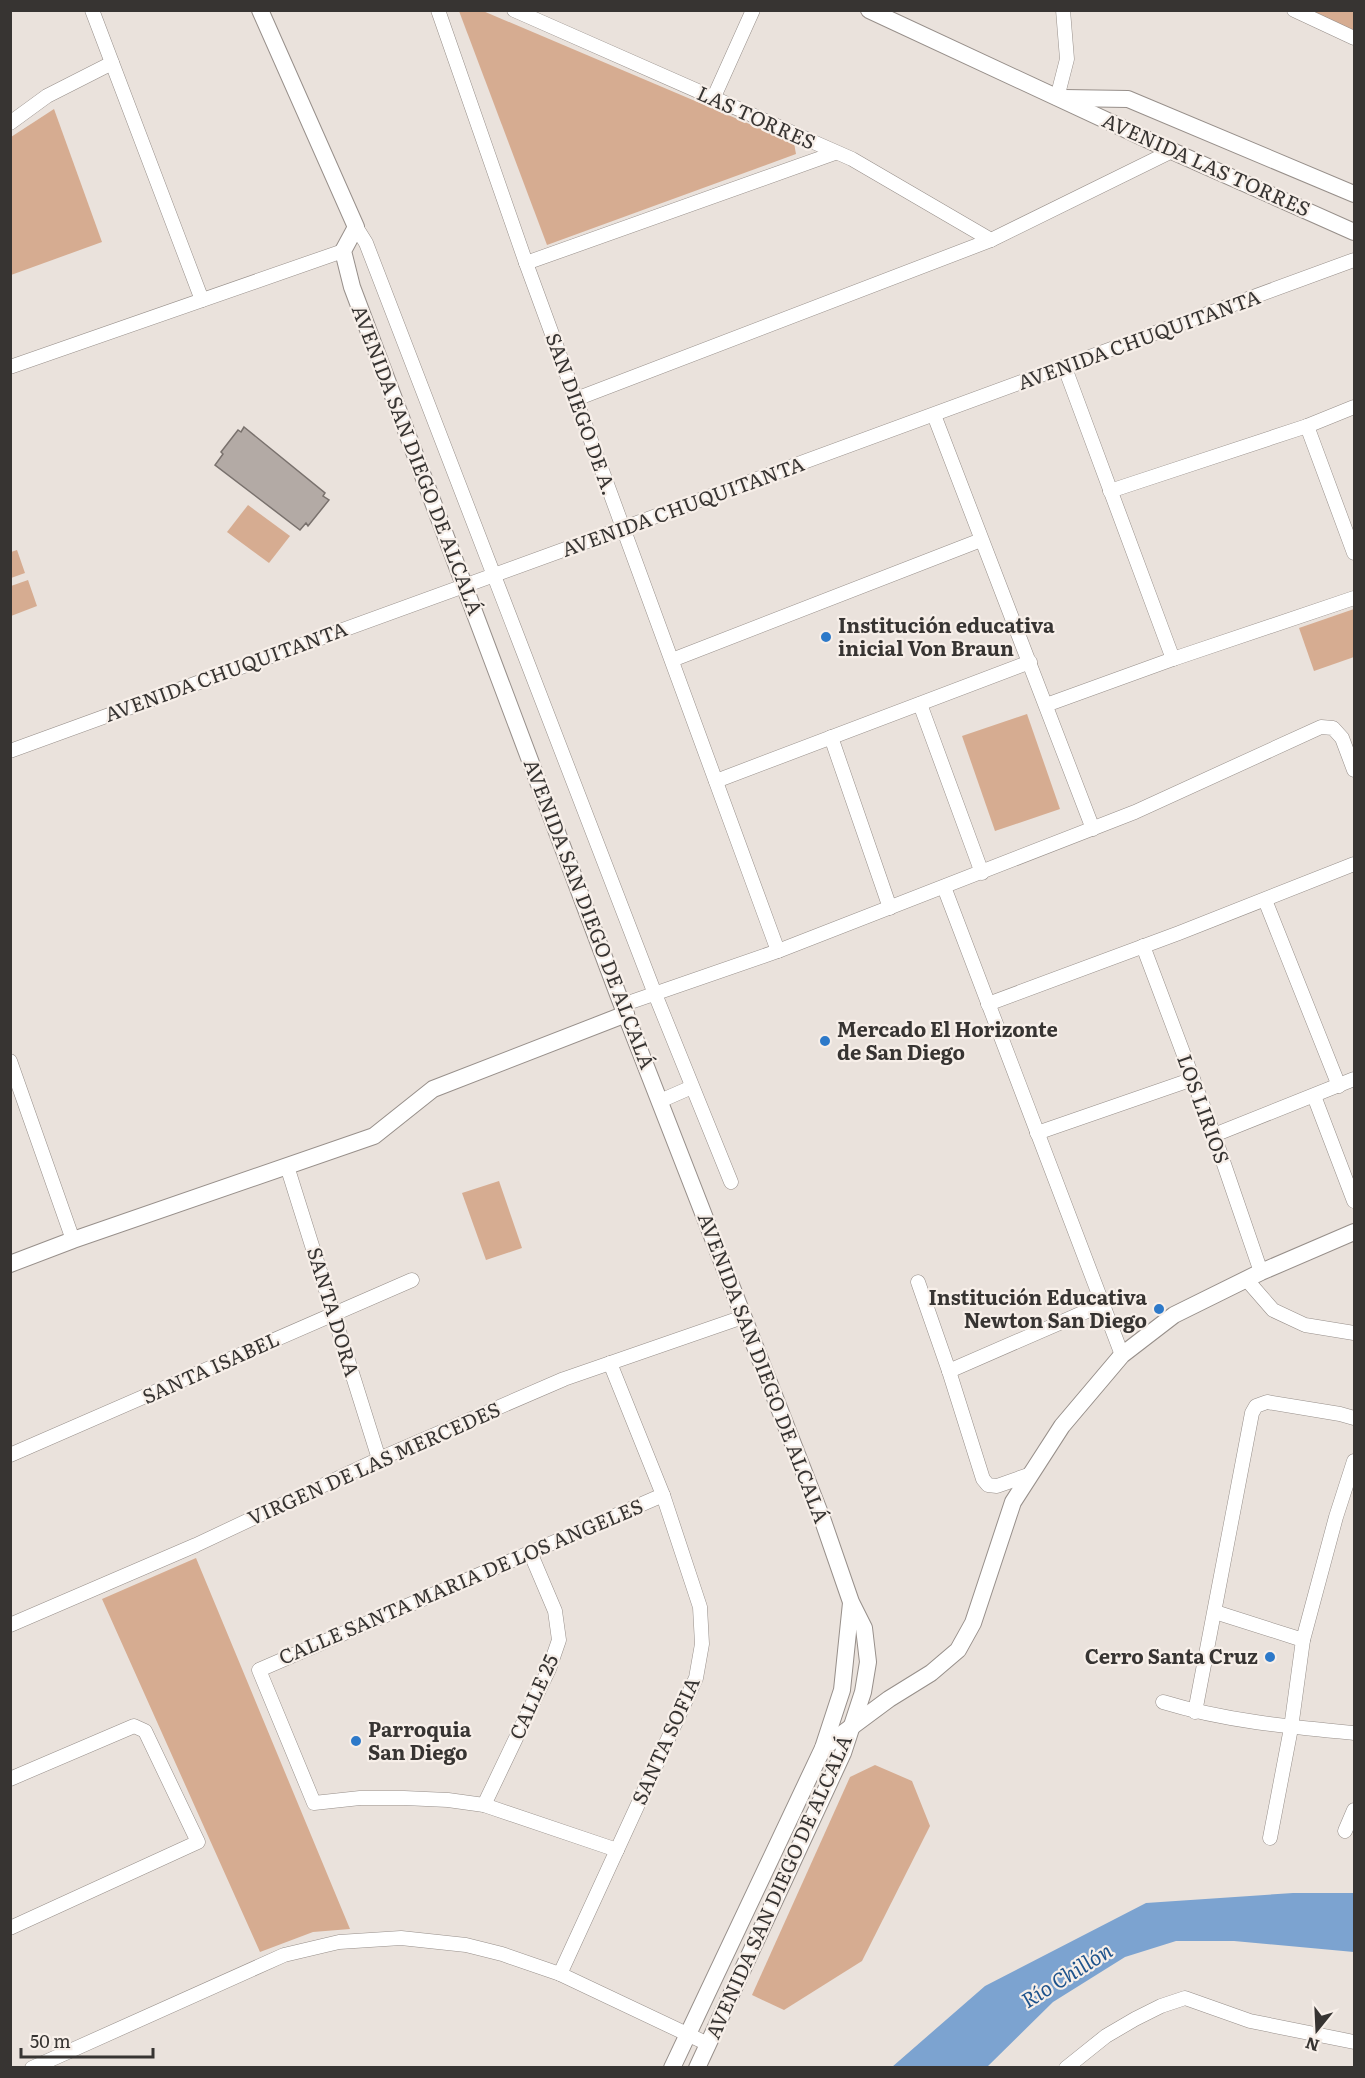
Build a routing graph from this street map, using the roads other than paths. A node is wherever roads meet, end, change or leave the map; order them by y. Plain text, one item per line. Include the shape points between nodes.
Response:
1 (92, 10) edge
2 (260, 10) edge
3 (438, 10) edge
4 (514, 10) edge
5 (753, 10) edge
6 (869, 10) edge
7 (1063, 10) edge
8 (1294, 10) edge
9 (1354, 38) edge
10 (112, 63) junction
11 (1057, 98) junction
12 (713, 99) junction
13 (10, 123) edge
14 (1172, 151) junction
15 (835, 153) junction
16 (1354, 194) edge
17 (356, 226) junction
18 (1354, 232) edge
19 (991, 240) junction
20 (343, 251) junction
21 (1354, 260) edge
22 (526, 263) junction
23 (202, 300) junction
24 (10, 366) edge
25 (1065, 368) junction
26 (576, 399) junction
27 (1354, 407) edge
28 (934, 415) junction
29 (1306, 426) junction
30 (1110, 491) junction
31 (624, 529) junction
32 (981, 540) junction
33 (1354, 553) edge
34 (493, 574) junction
35 (464, 584) junction
36 (1354, 598) edge
37 (1173, 659) junction
38 (672, 660) junction
39 (1030, 662) junction
40 (920, 704) junction
41 (1046, 705) junction
42 (831, 737) junction
43 (10, 751) edge
44 (1354, 770) edge
45 (716, 781) junction
46 (1093, 829) junction
47 (1354, 864) edge
48 (982, 873) junction
49 (944, 887) junction
50 (1265, 900) junction
51 (890, 908) junction
52 (1143, 946) junction
53 (778, 951) junction
54 (655, 994) junction
55 (988, 1004) junction
56 (624, 1010) junction
57 (10, 1061) edge
58 (1193, 1079) junction
59 (1354, 1080) edge
60 (14, 1085) edge
61 (1339, 1086) junction
62 (692, 1087) junction
63 (1314, 1096) junction
64 (660, 1101) junction
65 (1037, 1133) junction
66 (1214, 1135) junction
67 (287, 1166) junction
68 (730, 1182) dead end
69 (1354, 1201) edge
70 (1354, 1232) edge
71 (73, 1240) junction
72 (10, 1264) edge
73 (1254, 1275) junction
74 (412, 1280) dead end
75 (918, 1282) dead end
76 (1103, 1304) junction
77 (334, 1314) junction
78 (743, 1317) junction
79 (1354, 1334) edge
80 (1122, 1355) junction
81 (610, 1363) junction
82 (949, 1371) junction
83 (1354, 1418) edge
84 (10, 1455) edge
85 (379, 1459) junction
86 (1354, 1461) edge
87 (1031, 1474) junction
88 (663, 1494) junction
89 (530, 1552) junction
90 (851, 1602) junction
91 (1215, 1612) junction
92 (10, 1625) edge
93 (1303, 1640) junction
94 (1164, 1702) dead end
95 (1195, 1712) junction
96 (852, 1728) junction
97 (1291, 1728) junction
98 (1354, 1733) edge
99 (824, 1748) junction
100 (10, 1779) edge
101 (484, 1806) junction
102 (1354, 1810) edge
103 (1345, 1831) dead end
104 (1270, 1838) dead end
105 (617, 1850) junction
106 (10, 1928) edge
107 (560, 1974) junction
108 (688, 2035) junction
109 (1354, 2042) edge
110 (708, 2044) junction
111 (32, 2067) edge
112 (672, 2067) edge
113 (697, 2067) edge
114 (1066, 2067) edge

1 - 10 street
2 - 17 street, AVENIDA SAN DIEGO DE ALCALÁ
3 - 22 street, SAN DIEGO DE A.
4 - 12 street, LAS TORRES
5 - 12 street
6 - 11 street, AVENIDA LAS TORRES
7 - 11 street via 1067,59
8 - 9 street
10 - 13 street via 47,96
10 - 23 street
11 - 14 street, AVENIDA LAS TORRES
11 - 16 street, AVENIDA LAS TORRES via 1128,99
12 - 15 street, LAS TORRES
14 - 18 street, AVENIDA LAS TORRES
14 - 19 street
15 - 19 street, LAS TORRES via 852,159
15 - 22 street
17 - 20 street
17 - 34 street, AVENIDA SAN DIEGO DE ALCALÁ via 366,243
19 - 26 street
20 - 23 street
20 - 35 street, AVENIDA SAN DIEGO DE ALCALÁ via 352,287
21 - 25 street, AVENIDA CHUQUITANTA
22 - 26 street, SAN DIEGO DE A.
23 - 24 street
25 - 28 street, AVENIDA CHUQUITANTA
25 - 30 street
26 - 31 street, SAN DIEGO DE A.
27 - 29 street
28 - 31 street, AVENIDA CHUQUITANTA
28 - 32 street
29 - 30 street
29 - 33 street
30 - 37 street
31 - 34 street, AVENIDA CHUQUITANTA
31 - 38 street, SAN DIEGO DE A.
32 - 38 street
32 - 39 street
34 - 35 street, AVENIDA CHUQUITANTA
34 - 54 street, AVENIDA SAN DIEGO DE ALCALÁ
35 - 43 street, AVENIDA CHUQUITANTA
35 - 56 street, AVENIDA SAN DIEGO DE ALCALÁ
36 - 37 street
37 - 41 street
38 - 45 street, SAN DIEGO DE A.
39 - 40 street
39 - 41 street
40 - 42 street
40 - 48 street
41 - 46 street
42 - 45 street
42 - 51 street
44 - 46 street via 1342,738 1333,728 1321,727
45 - 53 street, SAN DIEGO DE A.
46 - 48 street
47 - 50 street
48 - 49 street
49 - 51 street
49 - 55 street
50 - 52 street
50 - 61 street
51 - 53 street
52 - 55 street
52 - 58 street, LOS LIRIOS
53 - 54 street
54 - 56 street
54 - 62 street, AVENIDA SAN DIEGO DE ALCALÁ
55 - 65 street
56 - 64 street, AVENIDA SAN DIEGO DE ALCALÁ
56 - 67 street via 433,1089 374,1136
57 - 60 street
58 - 65 street
58 - 66 street, LOS LIRIOS
59 - 61 street
60 - 71 street
61 - 63 street
62 - 64 street
62 - 68 street, AVENIDA SAN DIEGO DE ALCALÁ
63 - 66 street
63 - 69 street
64 - 78 street, AVENIDA SAN DIEGO DE ALCALÁ
65 - 76 street
66 - 73 street, LOS LIRIOS
67 - 71 street
67 - 77 street, SANTA DORA
70 - 73 street
71 - 72 street
73 - 79 street via 1273,1310 1305,1325
73 - 80 street via 1174,1316
74 - 77 street, SANTA ISABEL
75 - 82 street
76 - 80 street
76 - 82 street
77 - 84 street, SANTA ISABEL
77 - 85 street, SANTA DORA
78 - 81 street, VIRGEN DE LAS MERCEDES
78 - 90 street, AVENIDA SAN DIEGO DE ALCALÁ
80 - 87 street via 1062,1426
81 - 85 street, VIRGEN DE LAS MERCEDES
81 - 88 street, SANTA SOFIA
82 - 87 street via 983,1479 988,1485 997,1486
83 - 91 street via 1267,1402 1257,1406 1249,1423
85 - 92 street, VIRGEN DE LAS MERCEDES via 196,1545
86 - 93 street
87 - 96 street via 1013,1502 973,1623 958,1650
88 - 89 street, CALLE SANTA MARIA DE LOS ANGELES
88 - 105 street, SANTA SOFIA via 700,1607 702,1644 696,1678
89 - 101 street, CALLE 25 via 555,1611 560,1640
89 - 101 street, CALLE SANTA MARIA DE LOS ANGELES via 259,1670 314,1803 404,1798
90 - 96 street, AVENIDA SAN DIEGO DE ALCALÁ via 864,1628 868,1662
90 - 99 street, AVENIDA SAN DIEGO DE ALCALÁ via 842,1690
91 - 93 street
91 - 95 street
93 - 97 street
94 - 95 street
95 - 97 street
96 - 99 street
96 - 110 street, AVENIDA SAN DIEGO DE ALCALÁ
97 - 98 street
97 - 104 street
99 - 108 street, AVENIDA SAN DIEGO DE ALCALÁ
100 - 106 street via 134,1726 145,1731 198,1842
101 - 105 street
102 - 103 street
105 - 107 street, SANTA SOFIA
107 - 108 street
107 - 111 street via 466,1945 401,1938 339,1942 284,1955
108 - 110 street
108 - 112 street, AVENIDA SAN DIEGO DE ALCALÁ
109 - 114 street via 1250,2021 1185,1998 1135,2019
110 - 113 street, AVENIDA SAN DIEGO DE ALCALÁ

